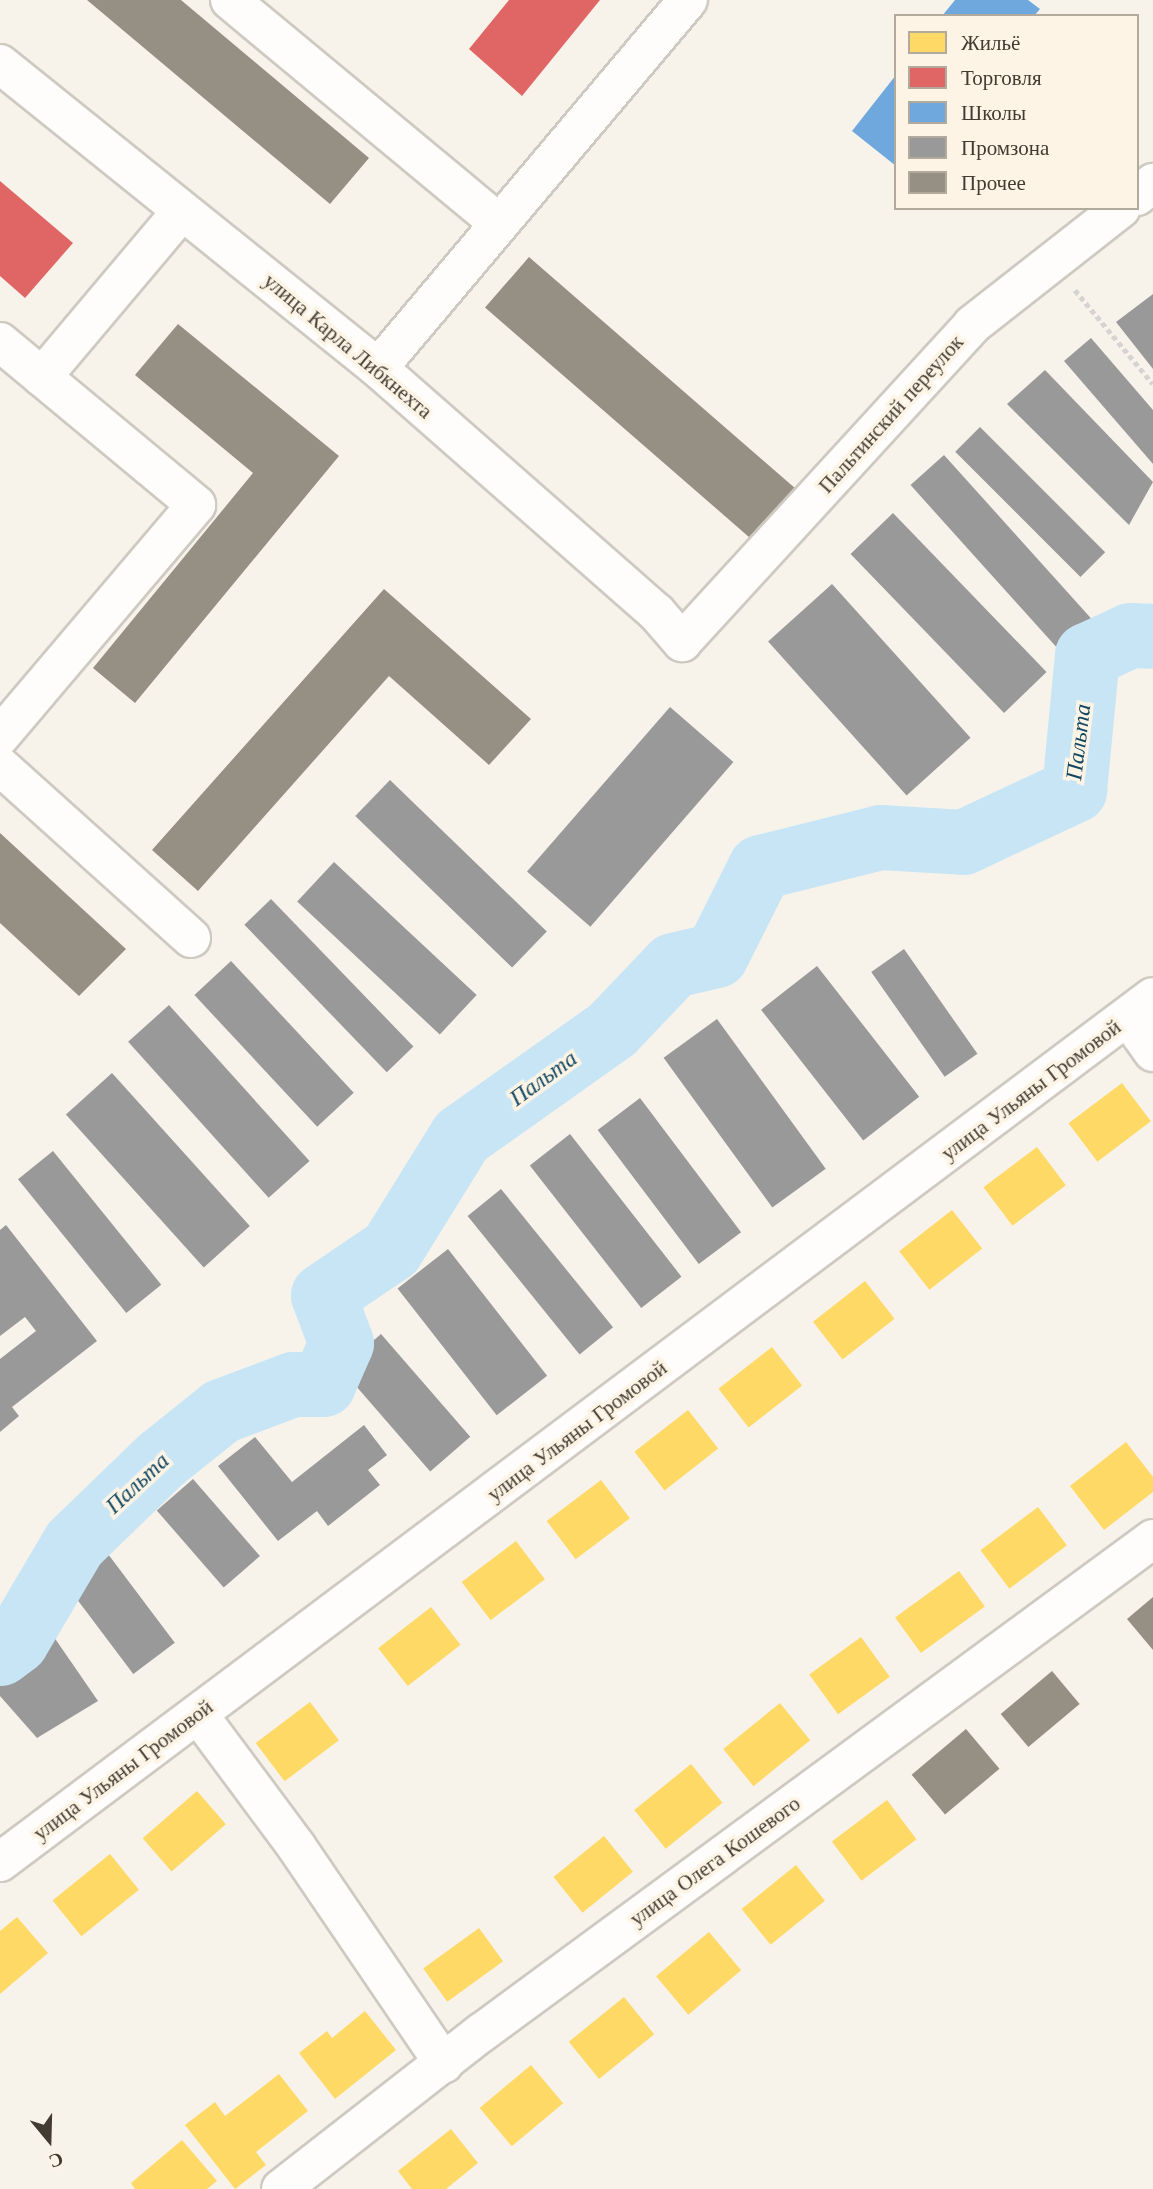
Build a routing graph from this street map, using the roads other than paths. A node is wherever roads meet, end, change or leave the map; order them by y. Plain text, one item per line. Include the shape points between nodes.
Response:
1 (230, 0) edge
2 (688, 0) edge
3 (0, 64) edge
4 (1153, 183) edge
5 (1139, 194) edge
6 (1118, 210) edge
7 (182, 211) junction
8 (499, 223) junction
9 (0, 342) edge
10 (378, 368) junction
11 (42, 377) junction
12 (682, 642) joint
13 (0, 736) edge
14 (0, 766) edge
15 (191, 938) dead end
16 (1141, 1007) edge
17 (1153, 1052) edge
18 (1153, 1539) edge
19 (198, 1714) junction
20 (0, 1862) edge
21 (444, 2064) junction
22 (281, 2189) edge

1 - 8 street
2 - 8 street
3 - 7 street, улица Карла Либкнехта
4 - 5 street
6 - 12 street, Пальтинский переулок via 972,325
7 - 10 street, улица Карла Либкнехта
7 - 11 street
8 - 10 street
9 - 11 street
10 - 12 street, улица Карла Либкнехта via 656,612
11 - 13 street via 196,505
14 - 15 street
16 - 17 street
16 - 19 street, улица Ульяны Громовой
18 - 21 street, улица Олега Кошевого
19 - 20 street, улица Ульяны Громовой
19 - 21 street via 296,1846
21 - 22 street, улица Олега Кошевого

